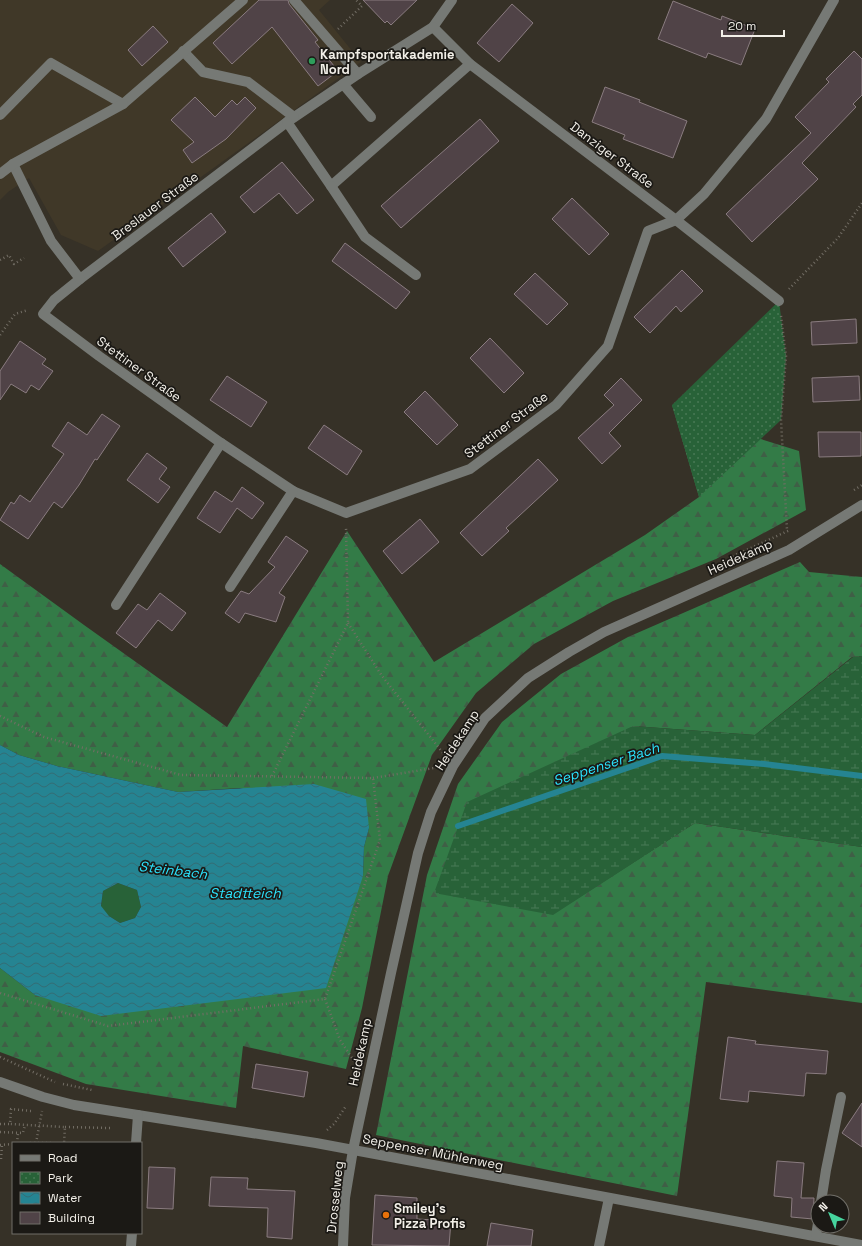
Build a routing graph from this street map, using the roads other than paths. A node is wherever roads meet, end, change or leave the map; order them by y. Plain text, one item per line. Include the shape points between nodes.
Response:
1 (243, 0) edge
2 (294, 0) edge
3 (452, 0) edge
4 (834, 0) edge
5 (433, 27) junction
6 (183, 51) junction
7 (470, 64) junction
8 (358, 74) junction
9 (343, 84) junction
10 (123, 104) junction
11 (0, 115) edge
12 (371, 117) dead end
13 (290, 120) junction
14 (13, 164) junction
15 (0, 174) edge
16 (331, 186) junction
17 (676, 220) junction
18 (416, 276) dead end
19 (80, 279) junction
20 (779, 301) road end
21 (43, 314) joint
22 (222, 443) junction
23 (293, 491) junction
24 (862, 505) edge
25 (230, 587) dead end
26 (116, 604) dead end
27 (0, 1082) edge
28 (841, 1097) dead end
29 (138, 1115) junction
30 (136, 1142) edge
31 (353, 1150) junction
32 (822, 1194) edge
33 (609, 1198) junction
34 (132, 1234) edge
35 (816, 1236) joint
36 (862, 1245) edge
37 (131, 1246) edge
38 (343, 1246) edge
39 (599, 1246) edge

1 - 6 street
2 - 8 street
3 - 5 street, Breslauer Straße
4 - 17 street via 766,119 704,194
5 - 7 street, Danziger Straße
5 - 8 street, Breslauer Straße
6 - 10 street
6 - 13 street via 203,72 248,82
7 - 16 street
7 - 17 street, Danziger Straße
8 - 9 street, Breslauer Straße
9 - 12 street
9 - 13 street, Breslauer Straße
10 - 11 street via 51,63
10 - 14 street
13 - 16 street
13 - 19 street, Breslauer Straße
14 - 15 street
14 - 19 street via 51,241
16 - 18 street via 365,237
17 - 20 street, Danziger Straße
17 - 23 street, Stettiner Straße via 648,231 608,346 556,405 470,469 346,513
19 - 21 street, Breslauer Straße via 54,300
21 - 22 street, Stettiner Straße
22 - 23 street, Stettiner Straße
22 - 26 street
23 - 25 street
24 - 31 street, Heidekamp via 789,550 604,632 568,652 528,678 485,718 454,766 431,812 416,861
27 - 29 street, Seppenser Mühlenweg via 74,1105
28 - 32 street
29 - 30 street
29 - 31 street, Seppenser Mühlenweg
31 - 33 street, Seppenser Mühlenweg
31 - 38 street, Drosselweg via 345,1198
33 - 35 street, Seppenser Mühlenweg
33 - 39 street
34 - 37 street
35 - 36 street, Seppenser Mühlenweg

